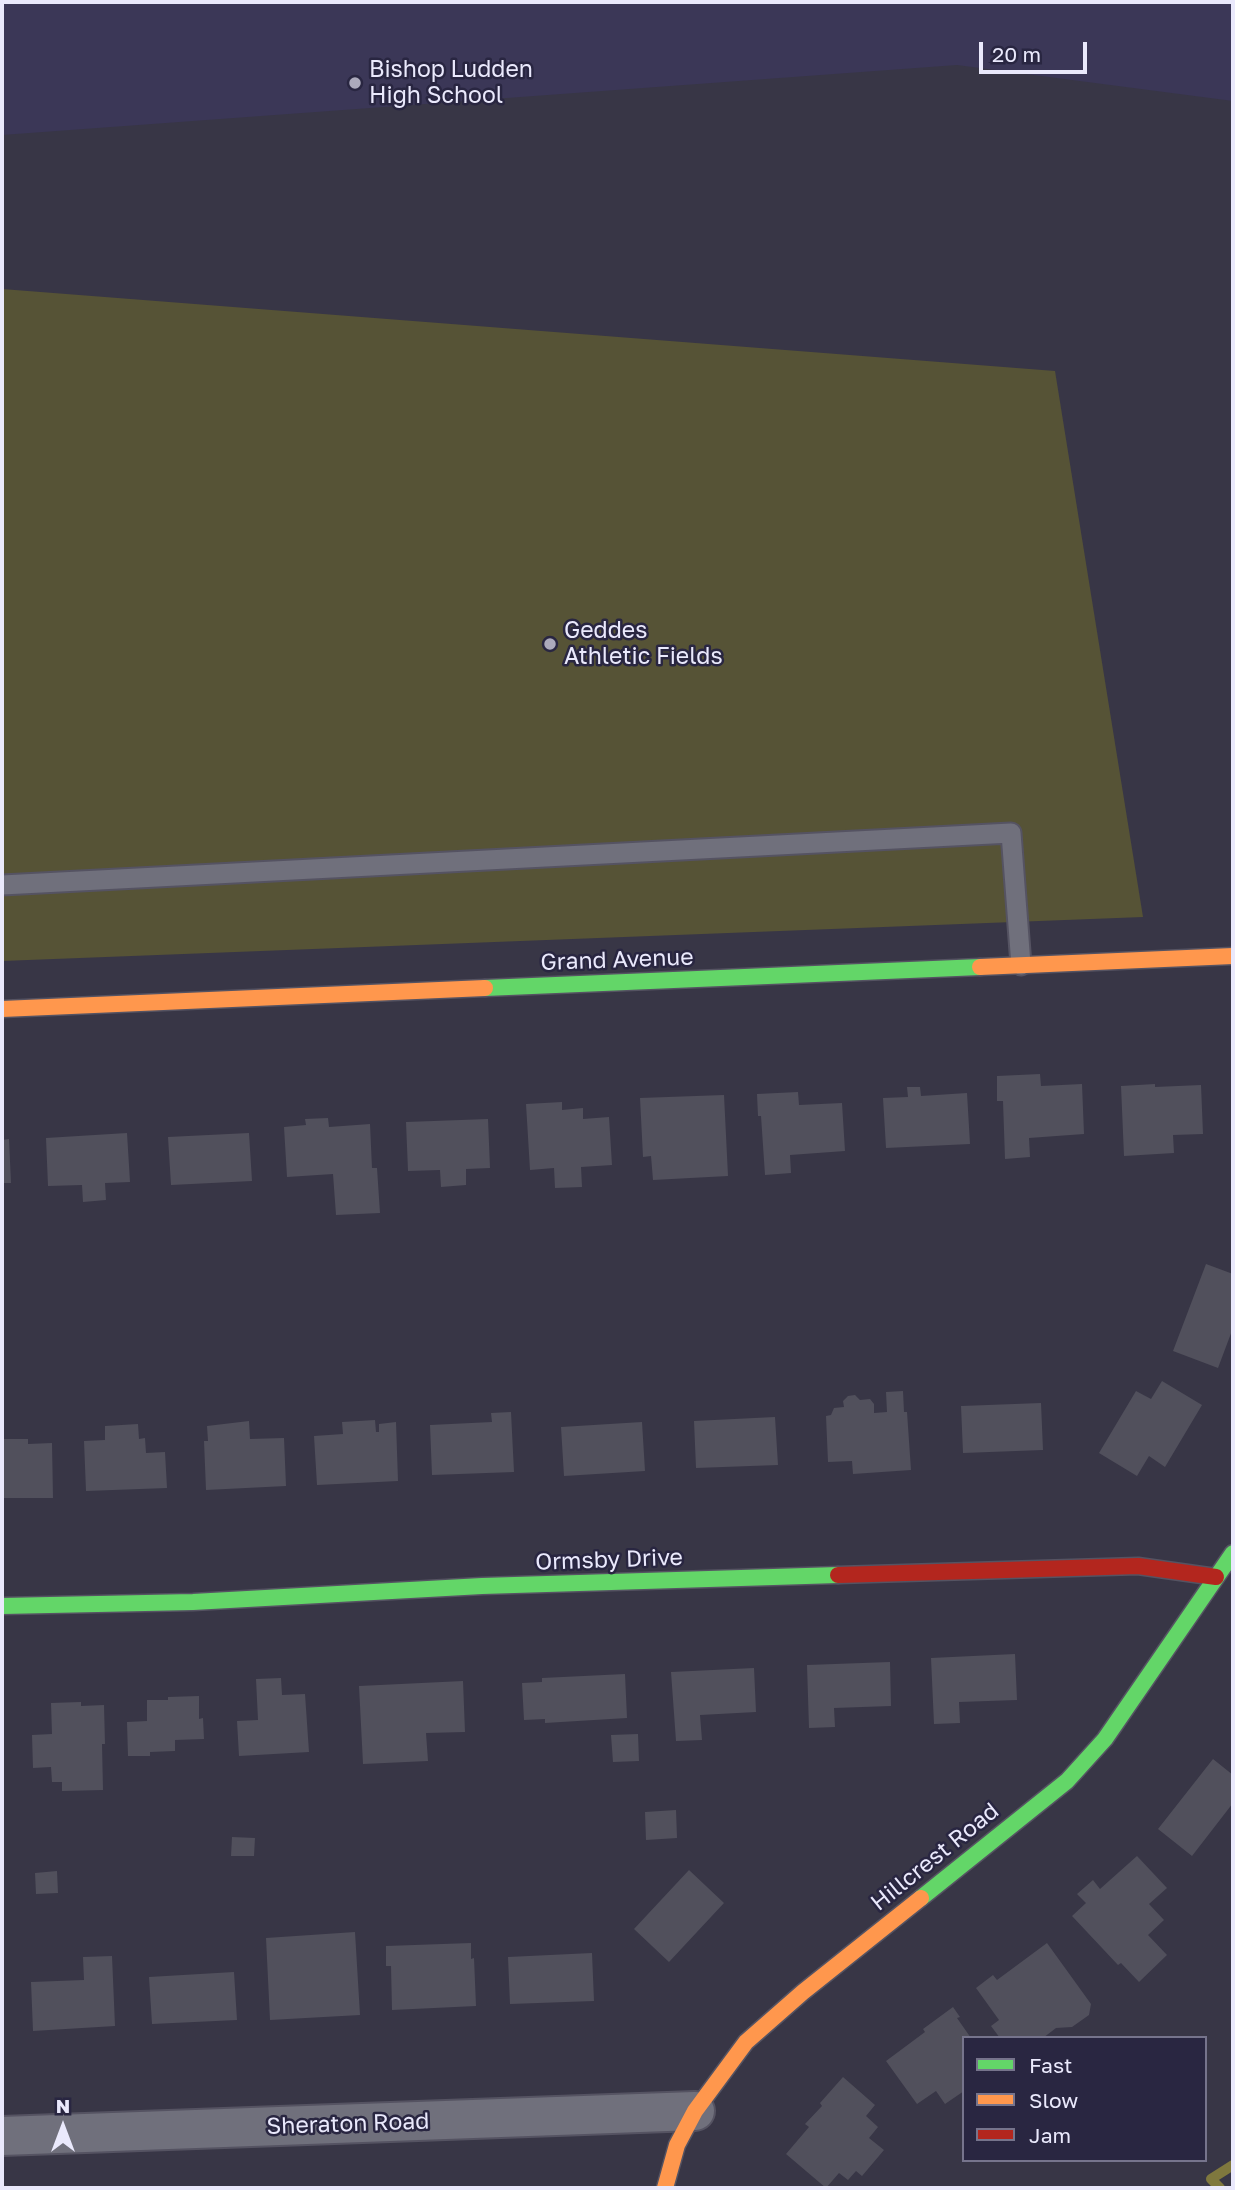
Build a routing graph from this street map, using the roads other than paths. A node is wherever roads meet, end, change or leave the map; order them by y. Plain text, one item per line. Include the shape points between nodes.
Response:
1 (2, 885) edge
2 (1233, 956) edge
3 (1021, 965) junction
4 (2, 1009) edge
5 (1233, 1553) edge
6 (1216, 1577) junction
7 (2, 1606) edge
8 (695, 2111) junction
9 (2, 2136) edge
10 (665, 2188) edge

1 - 3 lane via 1011,833
2 - 3 street, Grand Avenue
3 - 4 street, Grand Avenue
5 - 6 street, Hillcrest Road
6 - 7 street, Ormsby Drive via 1138,1566
6 - 8 street, Hillcrest Road via 1105,1739 1067,1781 793,2000 746,2042
8 - 9 street, Sheraton Road
8 - 10 street, Hillcrest Road via 677,2145

